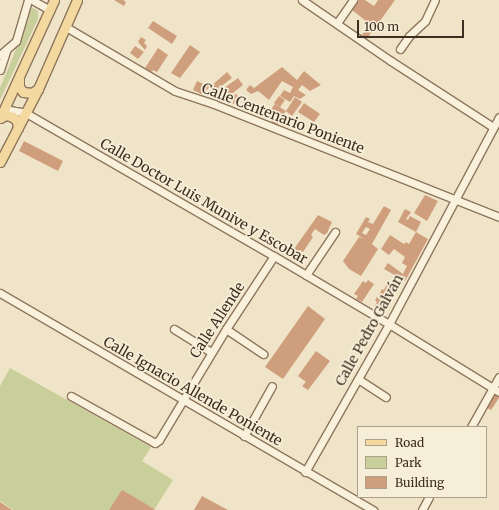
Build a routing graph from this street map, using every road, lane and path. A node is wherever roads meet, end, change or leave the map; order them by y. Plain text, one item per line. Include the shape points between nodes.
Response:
1 (28, 0) edge
2 (32, 0) edge
3 (54, 0) edge
4 (78, 0) edge
5 (302, 0) edge
6 (353, 0) edge
7 (435, 0) edge
8 (50, 10) junction
9 (337, 23) junction
10 (66, 27) junction
11 (400, 48) dead end
12 (3, 53) edge
13 (0, 70) edge
14 (19, 78) junction
15 (38, 89) junction
16 (4, 108) junction
17 (26, 113) junction
18 (0, 118) edge
19 (498, 120) edge
20 (493, 127) junction
21 (18, 128) junction
22 (0, 162) edge
23 (454, 200) junction
24 (499, 217) edge
25 (334, 232) dead end
26 (274, 256) junction
27 (306, 275) junction
28 (0, 293) edge
29 (389, 324) junction
30 (174, 329) dead end
31 (226, 329) junction
32 (211, 352) junction
33 (263, 354) dead end
34 (499, 377) edge
35 (358, 378) junction
36 (272, 386) dead end
37 (496, 390) edge
38 (71, 396) dead end
39 (386, 397) dead end
40 (182, 399) junction
41 (471, 426) edge
42 (244, 436) junction
43 (305, 472) junction
44 (428, 498) edge
45 (373, 510) edge
46 (422, 510) edge

1 - 12 street via 16,41
2 - 8 street
3 - 8 main road
4 - 10 main road
5 - 9 street
6 - 9 street
7 - 11 street via 425,21
8 - 14 main road
9 - 20 street
10 - 15 main road
10 - 23 street, Calle Centenario Poniente via 175,91 214,104
12 - 13 street
14 - 15 main road via 18,84 23,92 32,93
14 - 16 main road
15 - 17 main road
16 - 17 street, Calle Doctor Luis Munive y Escobar
16 - 18 main road
17 - 21 main road
17 - 26 street, Calle Doctor Luis Munive y Escobar
18 - 21 main road via 6,115 13,117
19 - 20 street, Calle Pedro Galván
20 - 23 street, Calle Pedro Galván
21 - 22 main road
23 - 24 street, Calle Centenario Poniente
23 - 29 street, Calle Pedro Galván
25 - 27 street
26 - 27 street, Calle Doctor Luis Munive y Escobar
26 - 31 street, Calle Allende
27 - 29 street, Calle Doctor Luis Munive y Escobar
28 - 40 street, Calle Ignacio Allende Poniente
29 - 35 street, Calle Pedro Galván
29 - 37 street, Calle Doctor Luis Munive y Escobar
30 - 32 street
31 - 32 street, Calle Allende
31 - 33 street
32 - 40 street, Calle Allende
34 - 37 street
35 - 39 street
35 - 43 street, Calle Pedro Galván
36 - 42 street
37 - 41 street
38 - 40 street, Calle Allende via 155,443
40 - 42 street, Calle Ignacio Allende Poniente
42 - 43 street, Calle Ignacio Allende Poniente
43 - 45 street, Calle Ignacio Allende Poniente
44 - 46 street

